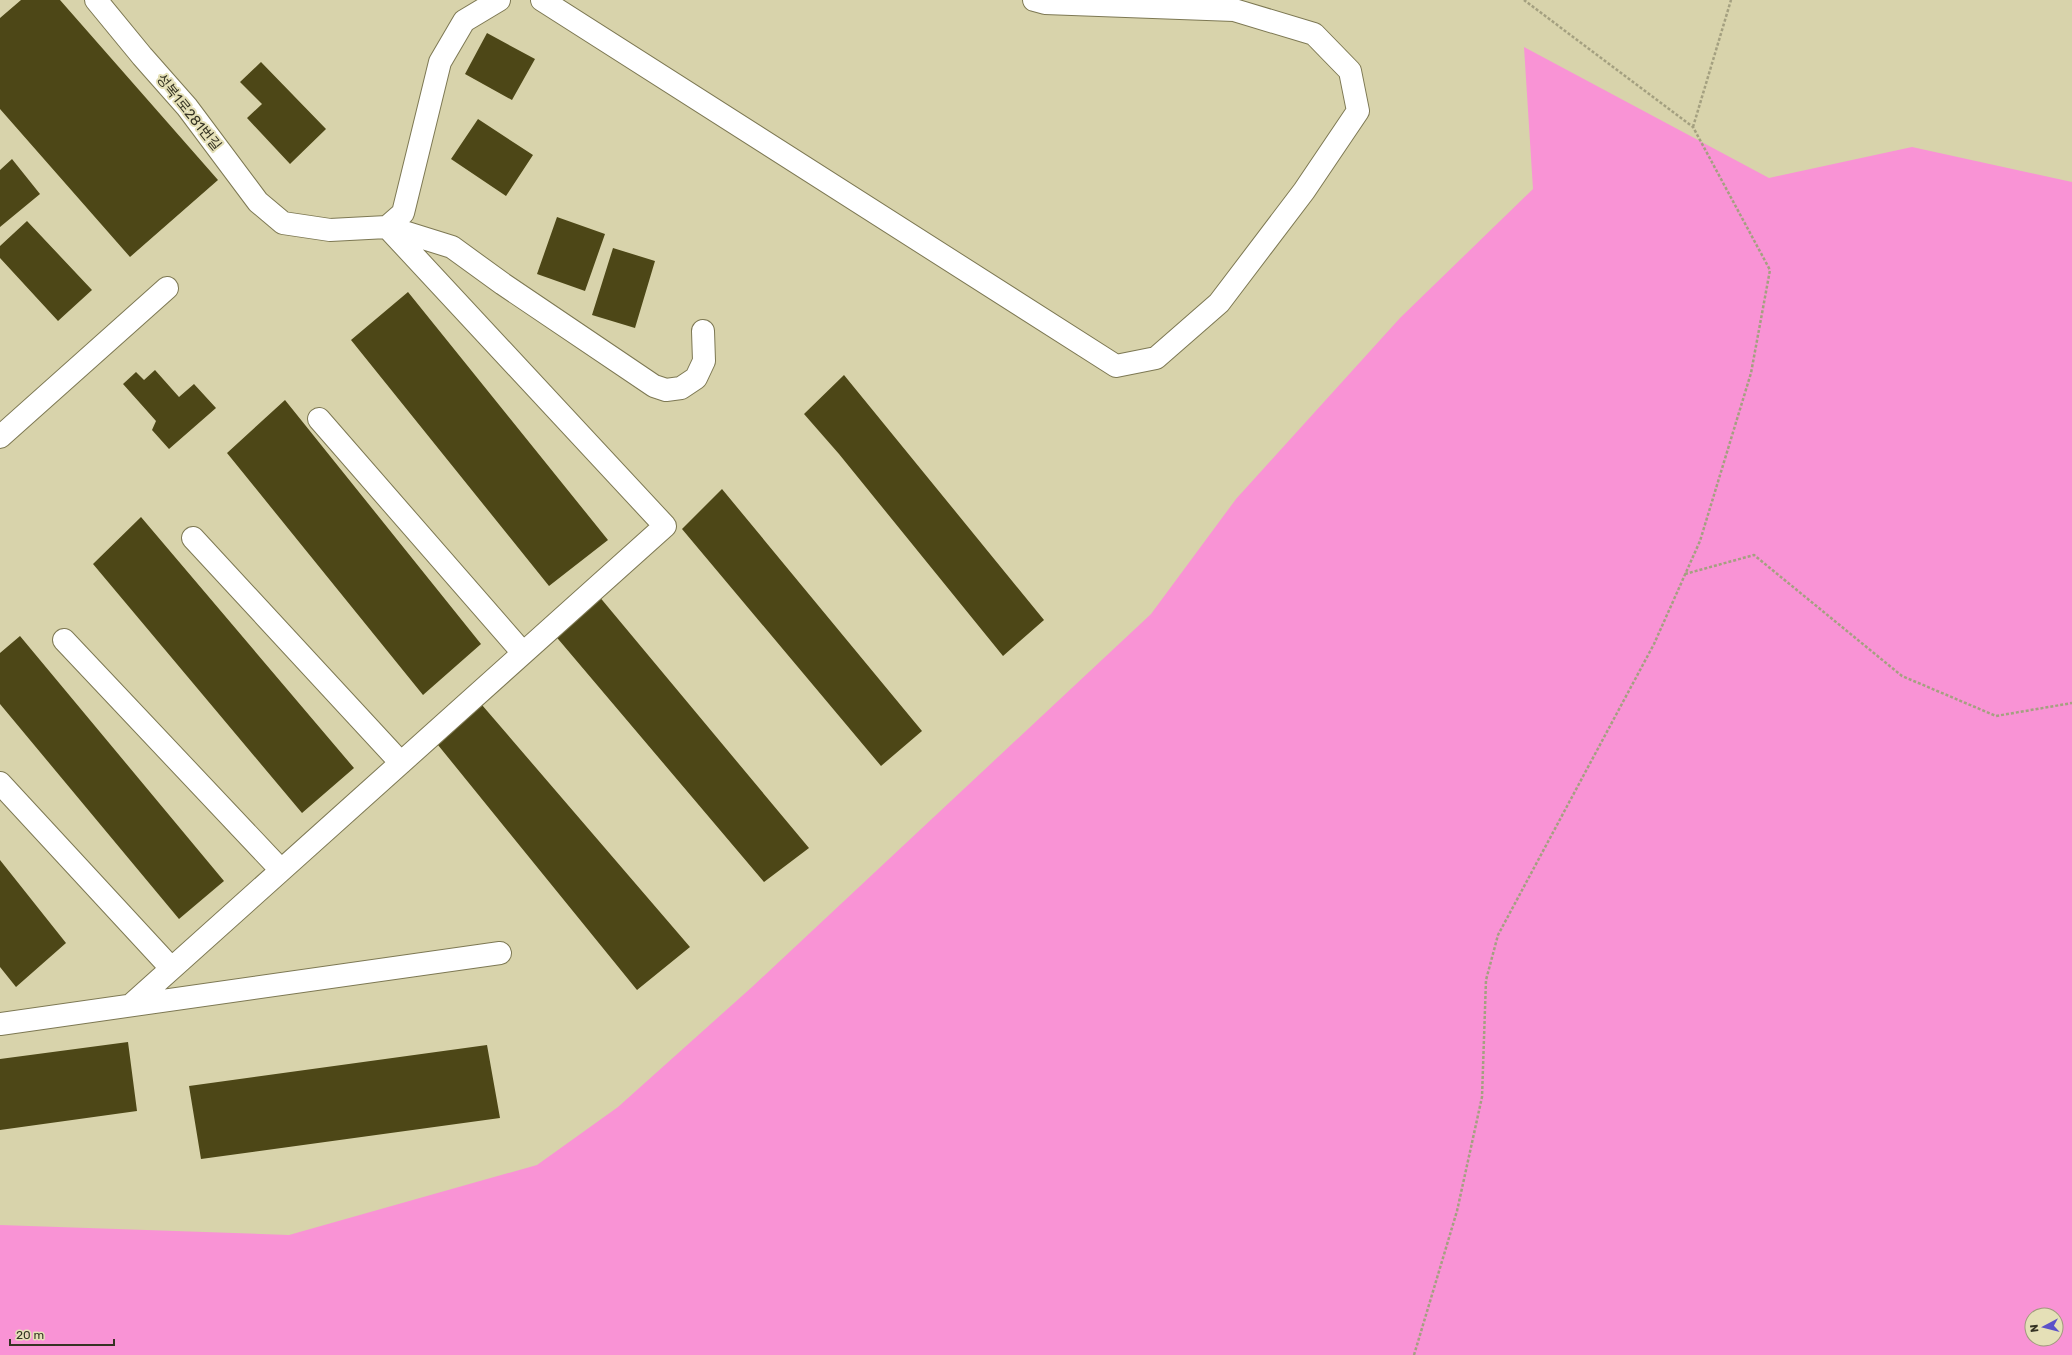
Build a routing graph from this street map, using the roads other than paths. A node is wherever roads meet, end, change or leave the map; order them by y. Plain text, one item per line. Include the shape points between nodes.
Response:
1 (96, 0) edge
2 (499, 0) edge
3 (542, 0) edge
4 (1034, 0) edge
5 (387, 227) junction
6 (167, 288) dead end
7 (703, 331) dead end
8 (319, 419) dead end
9 (0, 436) edge
10 (193, 538) dead end
11 (64, 640) dead end
12 (523, 653) junction
13 (401, 763) junction
14 (0, 783) edge
15 (281, 870) junction
16 (500, 954) dead end
17 (171, 968) junction
18 (131, 1005) junction
19 (0, 1024) edge

1 - 5 street, 성복1로281번길 via 187,107 258,202 283,223 330,230
2 - 5 street via 464,21 440,62 403,213
3 - 4 street via 1116,366 1156,358 1218,303 1304,191 1350,123 1358,111 1350,71 1314,34 1234,10 1045,3
5 - 7 street via 452,246 503,284 654,386 666,390 680,388 696,378 704,361
5 - 12 street via 665,526
6 - 9 street
8 - 12 street
10 - 13 street
11 - 15 street
12 - 13 street
13 - 15 street
14 - 17 street
15 - 17 street
16 - 18 street
17 - 18 street
18 - 19 street

